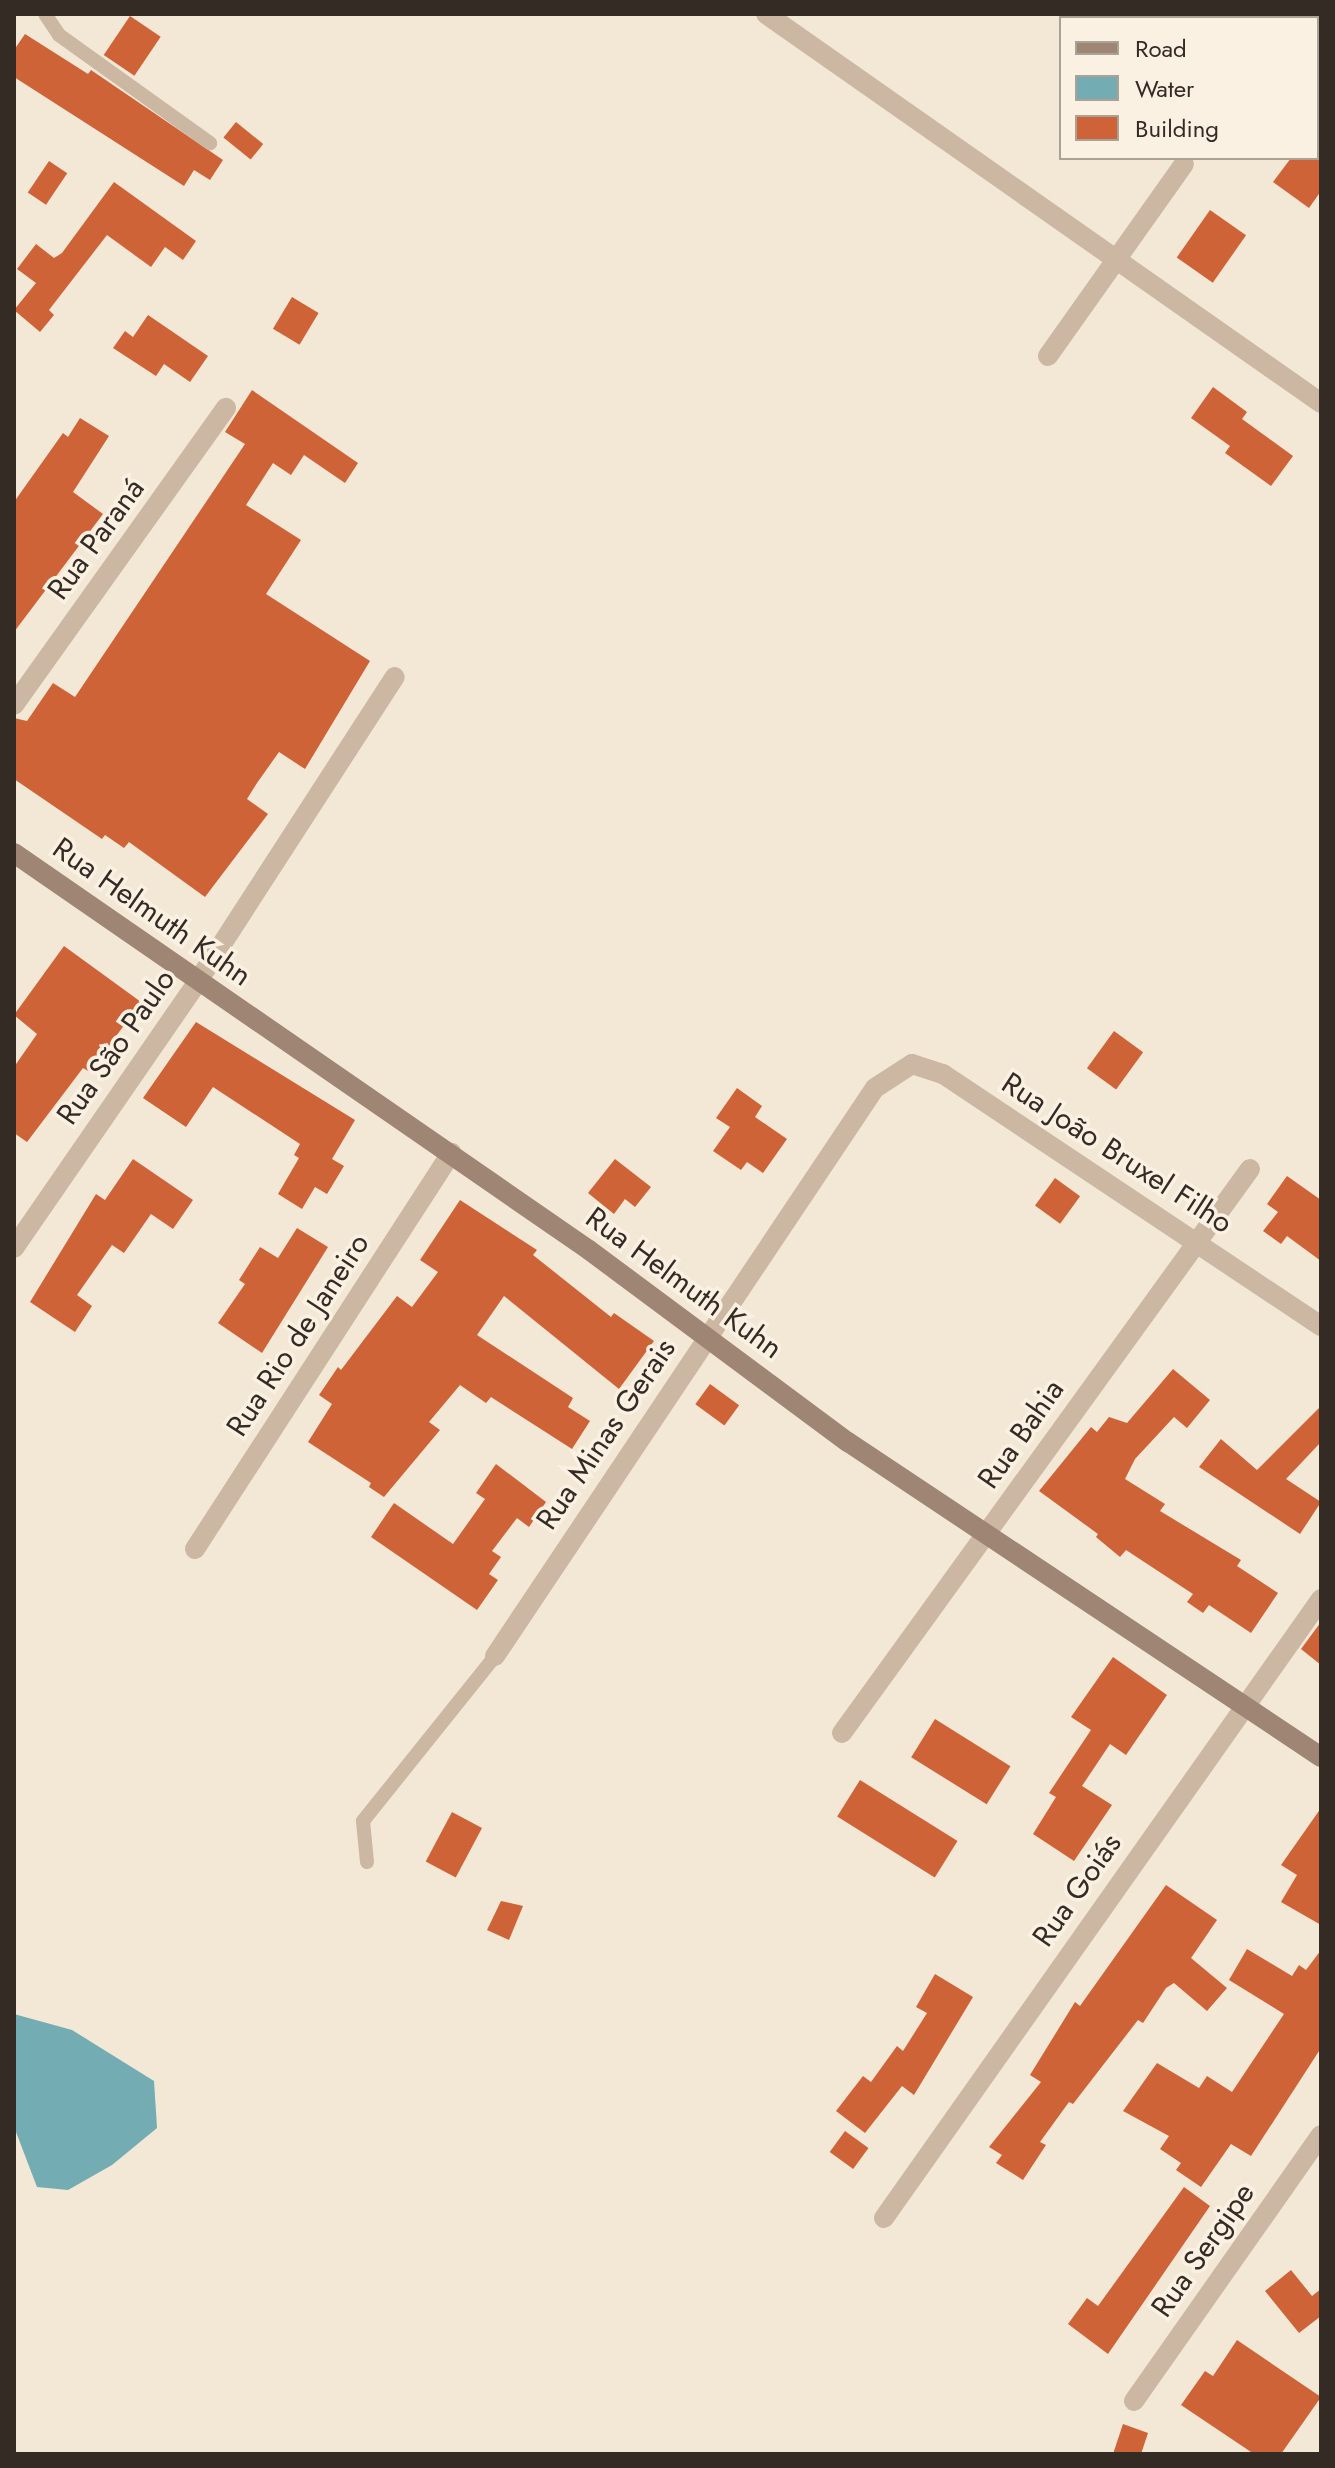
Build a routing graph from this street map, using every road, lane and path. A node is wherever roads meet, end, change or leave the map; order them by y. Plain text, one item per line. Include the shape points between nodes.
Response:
1 (45, 14) edge
2 (766, 14) edge
3 (210, 143) dead end
4 (1184, 164) dead end
5 (1114, 260) junction
6 (1048, 356) dead end
7 (1321, 403) edge
8 (226, 408) dead end
9 (395, 677) dead end
10 (14, 705) edge
11 (14, 853) edge
12 (198, 981) junction
13 (875, 1088) joint
14 (451, 1153) junction
15 (1250, 1169) dead end
16 (1196, 1240) junction
17 (14, 1248) edge
18 (1321, 1326) edge
19 (708, 1335) junction
20 (987, 1533) junction
21 (195, 1549) dead end
22 (1321, 1599) edge
23 (495, 1656) joint
24 (1244, 1704) junction
25 (842, 1733) dead end
26 (1321, 1757) edge
27 (367, 1862) dead end
28 (1321, 2135) edge
29 (884, 2218) dead end
30 (1134, 2401) dead end

1 - 3 lane via 59,35
2 - 5 street
4 - 5 street
5 - 6 street
5 - 7 street
8 - 10 street, Rua Paraná
9 - 12 street, Rua São Paulo
11 - 12 main road, Rua Helmuth Kuhn
12 - 14 main road, Rua Helmuth Kuhn
12 - 17 street, Rua São Paulo
13 - 16 street, Rua João Bruxel Filho via 912,1064 943,1074
13 - 19 street, Rua Minas Gerais
14 - 19 main road, Rua Helmuth Kuhn
14 - 21 street, Rua Rio de Janeiro
15 - 16 street, Rua Bahia
16 - 18 street, Rua João Bruxel Filho
16 - 20 street, Rua Bahia
19 - 20 main road, Rua Helmuth Kuhn via 848,1442
19 - 23 street, Rua Minas Gerais
20 - 24 main road, Rua Helmuth Kuhn
20 - 25 street, Rua Bahia
22 - 24 street, Rua Goiás
23 - 27 lane via 363,1821
24 - 26 main road, Rua Helmuth Kuhn
24 - 29 street, Rua Goiás
28 - 30 street, Rua Sergipe

